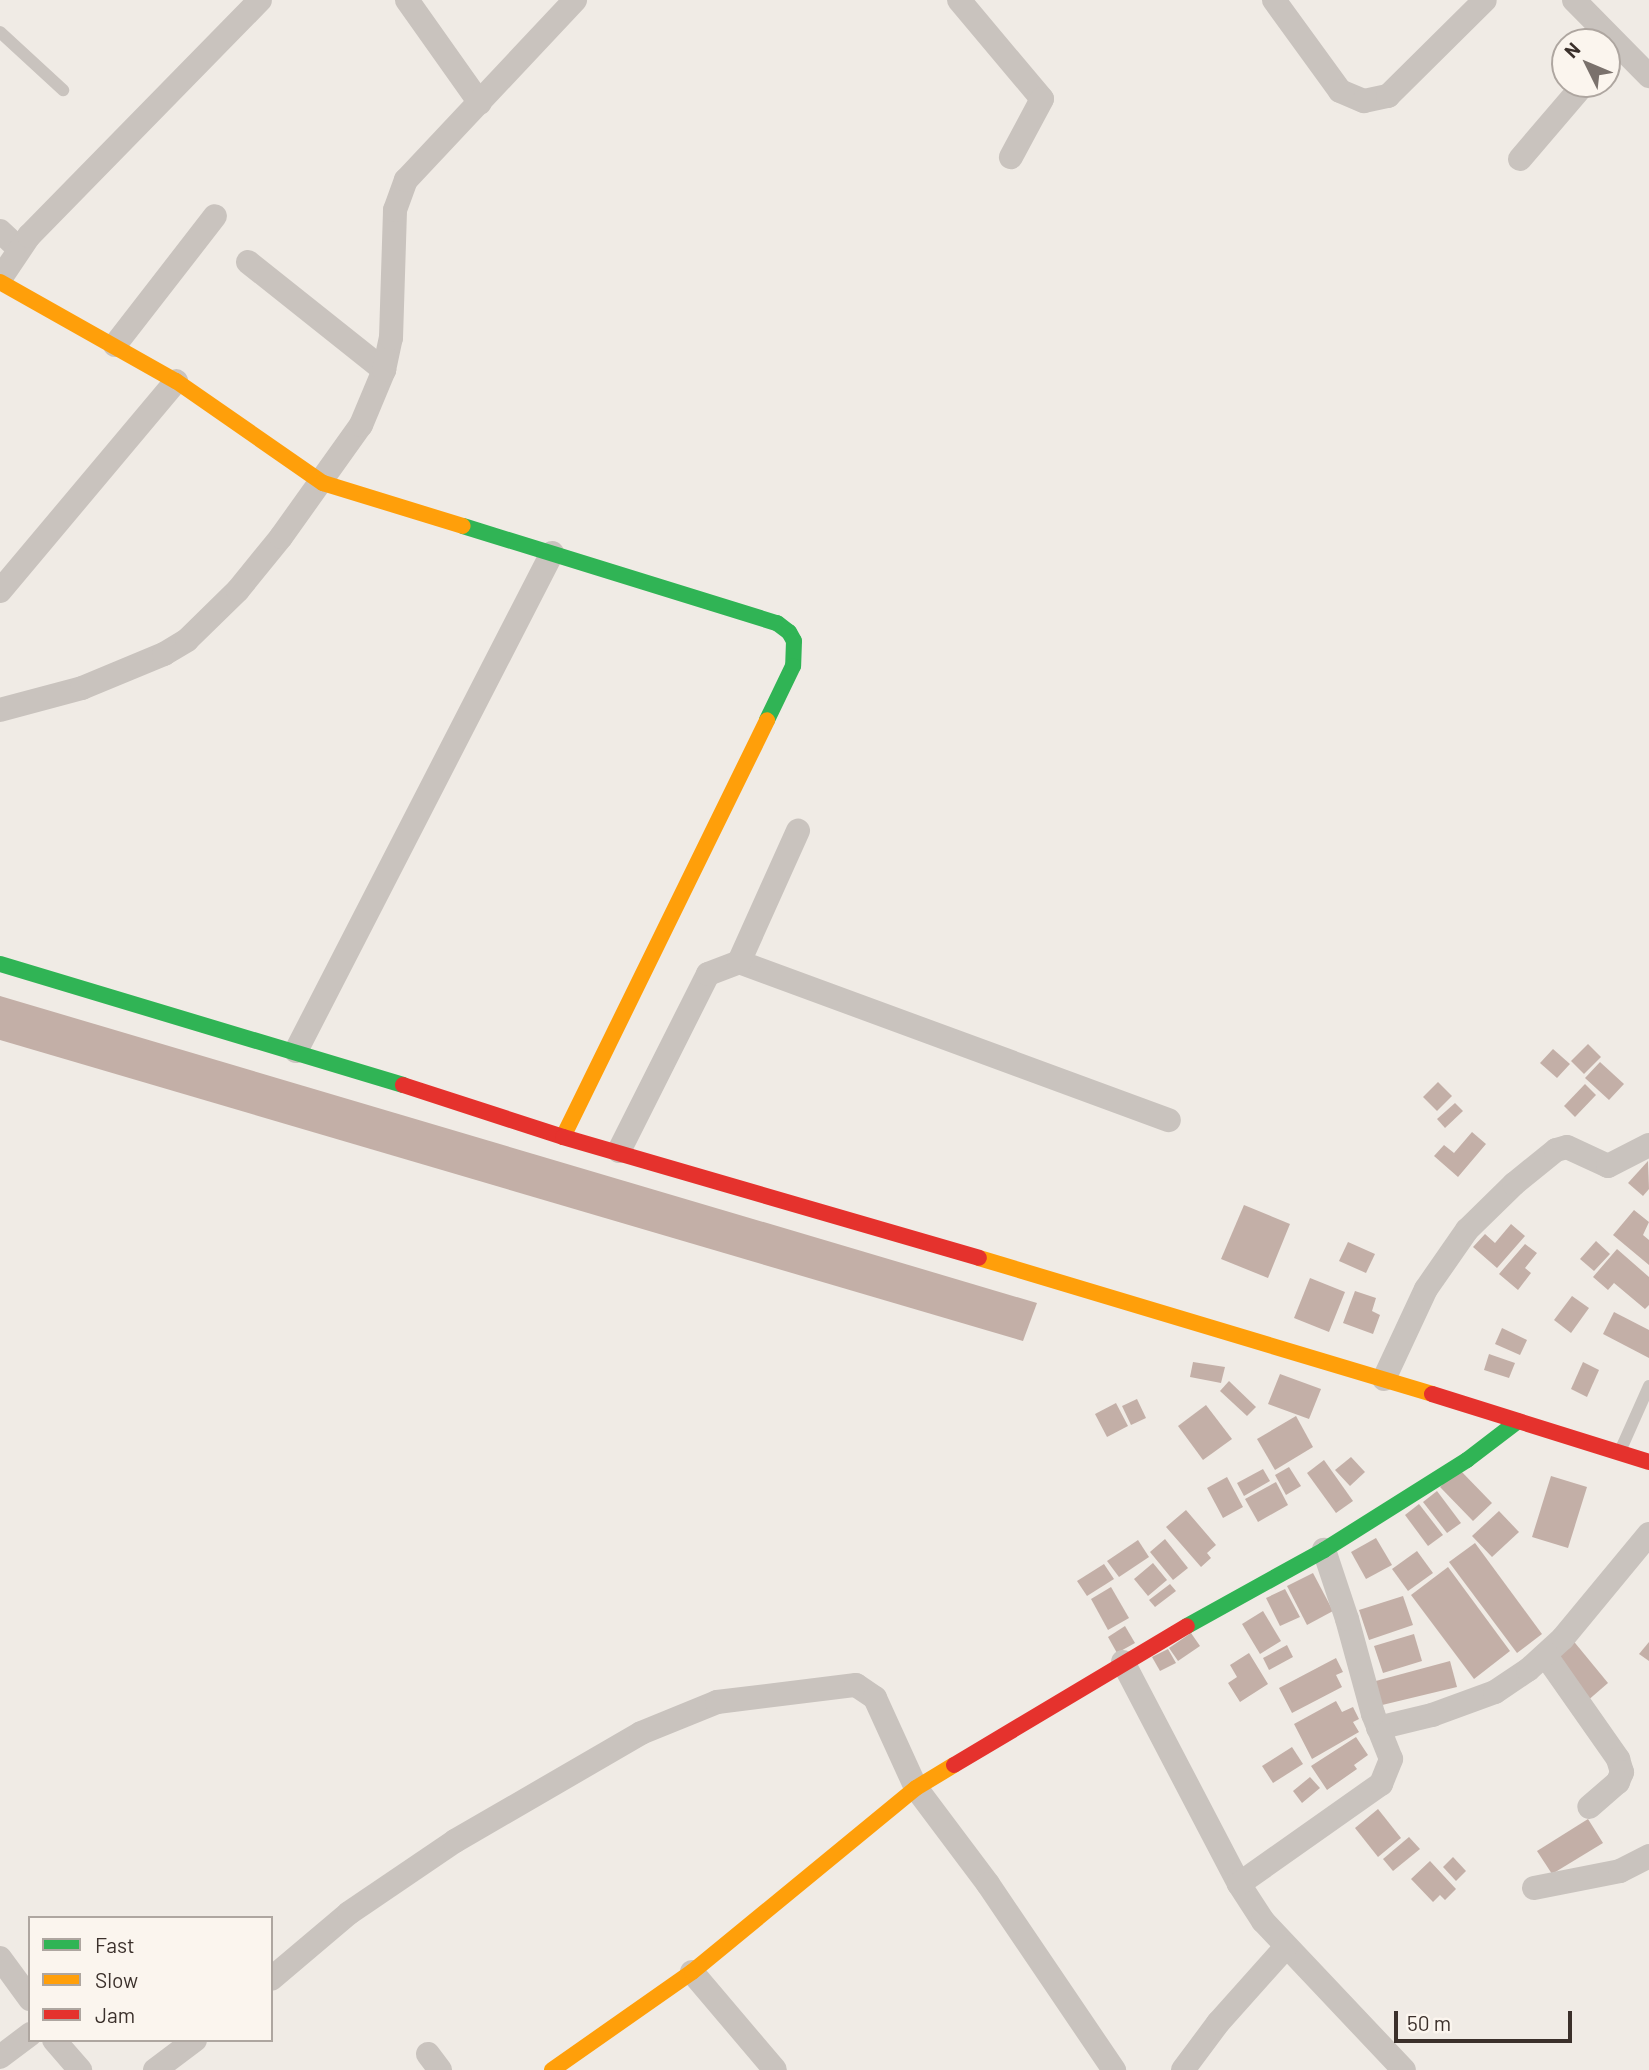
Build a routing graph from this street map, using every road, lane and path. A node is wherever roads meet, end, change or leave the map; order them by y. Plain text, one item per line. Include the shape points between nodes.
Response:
1 (260, 0) edge
2 (407, 0) edge
3 (575, 0) edge
4 (959, 0) edge
5 (1274, 0) edge
6 (1485, 0) edge
7 (1574, 0) edge
8 (1594, 28) edge
9 (0, 32) edge
10 (1621, 58) edge
11 (1649, 76) edge
12 (63, 90) dead end
13 (1572, 98) edge
14 (480, 103) junction
15 (1011, 157) dead end
16 (1520, 159) dead end
17 (215, 216) dead end
18 (0, 231) edge
19 (19, 249) junction
20 (248, 262) dead end
21 (0, 281) edge
22 (115, 345) junction
23 (384, 370) junction
24 (176, 381) junction
25 (323, 483) junction
26 (552, 553) junction
27 (0, 591) edge
28 (0, 710) edge
29 (798, 831) dead end
30 (739, 962) junction
31 (0, 964) edge
32 (296, 1051) junction
33 (1169, 1120) dead end
34 (564, 1137) junction
35 (1649, 1145) edge
36 (619, 1151) junction
37 (1384, 1379) junction
38 (1649, 1386) edge
39 (1518, 1421) junction
40 (1620, 1453) junction
41 (1649, 1462) edge
42 (1649, 1534) edge
43 (1324, 1550) junction
44 (1546, 1656) junction
45 (1123, 1662) junction
46 (1378, 1728) junction
47 (916, 1788) junction
48 (1589, 1807) dead end
49 (1649, 1856) edge
50 (1239, 1884) junction
51 (1534, 1888) dead end
52 (1286, 1947) junction
53 (0, 1958) edge
54 (692, 1972) junction
55 (273, 1977) edge
56 (28, 1996) edge
57 (28, 2036) edge
58 (56, 2042) edge
59 (192, 2042) edge
60 (0, 2057) edge
61 (80, 2070) edge
62 (155, 2070) edge
63 (552, 2070) edge
64 (775, 2070) edge
65 (1115, 2070) edge
66 (1183, 2070) edge
67 (1404, 2070) edge

1 - 19 street
2 - 14 street
3 - 14 street
4 - 15 street via 1042,99
5 - 6 street via 1340,91 1364,101 1388,96
7 - 8 street
9 - 12 lane
10 - 11 street
13 - 16 street
14 - 23 street via 418,164 399,194 392,239 391,338
17 - 22 street
18 - 19 street
19 - 21 street
20 - 23 street
21 - 22 street
22 - 24 street
23 - 25 street via 361,425
24 - 25 street
24 - 27 street
25 - 26 street
25 - 28 street via 238,590 187,640 129,671
26 - 32 street
26 - 34 street via 777,623 794,641 793,666
29 - 30 street
30 - 33 street
30 - 36 street via 708,974
31 - 32 street
32 - 34 street
34 - 36 street
35 - 37 street via 1608,1166 1567,1147 1556,1150 1514,1184 1467,1230 1426,1289
36 - 37 street
37 - 39 street
38 - 40 lane
39 - 40 street
39 - 43 street via 1467,1460
40 - 41 street
42 - 44 street
43 - 45 street
43 - 46 street
44 - 46 street via 1495,1692 1432,1716
44 - 48 street via 1618,1759 1622,1772 1618,1782
45 - 47 street
45 - 50 street
46 - 50 street via 1391,1759 1381,1784
47 - 54 street
47 - 55 street via 885,1714 866,1689 856,1685 717,1702 641,1733 455,1841 349,1913
47 - 65 street
49 - 51 street via 1620,1871
50 - 52 street
52 - 66 street
52 - 67 street
53 - 56 street
54 - 63 street
54 - 64 street
57 - 60 street
58 - 61 street
59 - 62 street

